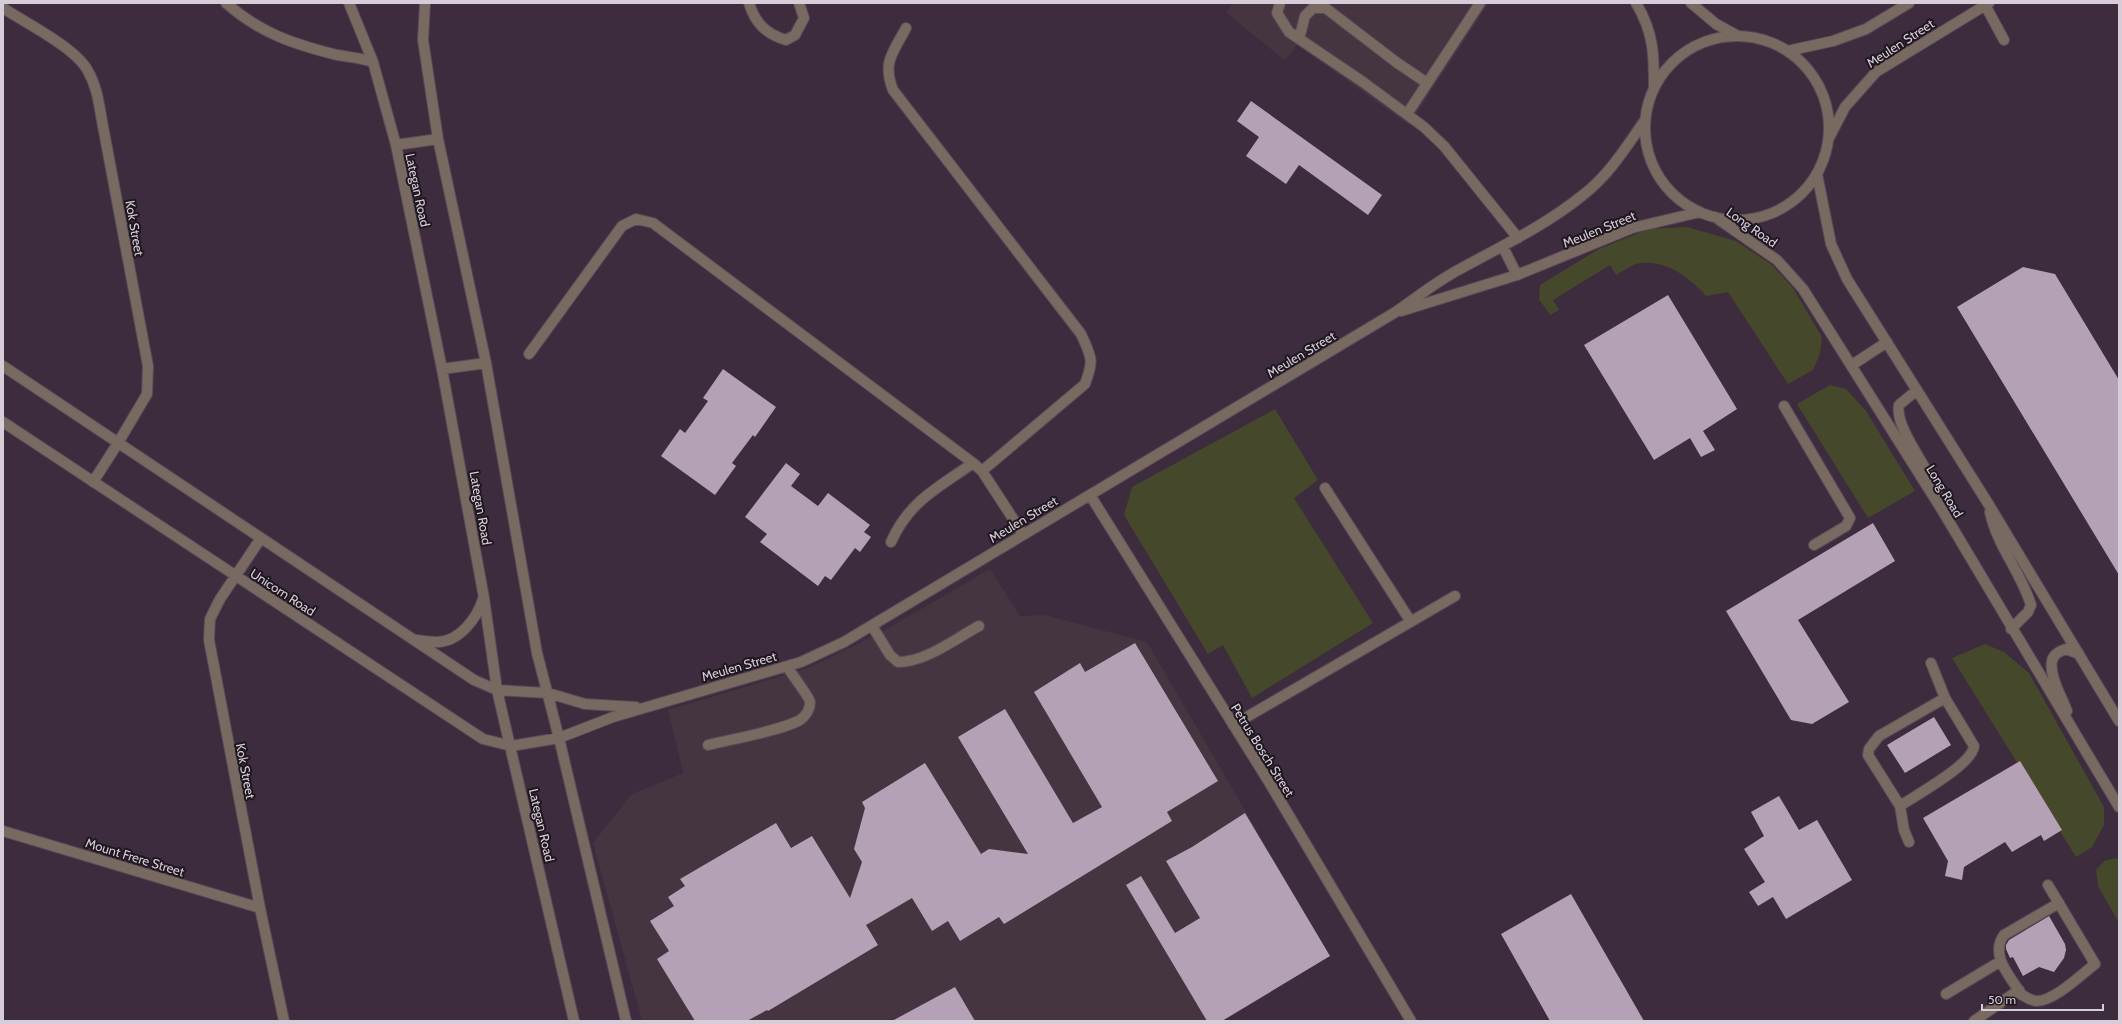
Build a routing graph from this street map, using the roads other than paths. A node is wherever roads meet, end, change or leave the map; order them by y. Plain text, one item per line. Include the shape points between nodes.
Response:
1 (226, 3) edge
2 (349, 3) edge
3 (425, 3) edge
4 (749, 3) edge
5 (799, 3) edge
6 (1280, 3) edge
7 (1480, 3) edge
8 (1636, 3) edge
9 (1692, 3) edge
10 (1909, 3) edge
11 (1986, 4) edge
12 (1323, 6) edge
13 (3, 8) edge
14 (906, 28) dead end
15 (1739, 36) junction
16 (1299, 39) junction
17 (2004, 40) dead end
18 (1787, 51) junction
19 (373, 62) junction
20 (1427, 83) junction
21 (1654, 88) junction
22 (1408, 114) junction
23 (1645, 120) junction
24 (438, 138) junction
25 (1828, 141) junction
26 (396, 145) junction
27 (1817, 174) junction
28 (1700, 212) junction
29 (1714, 217) junction
30 (1518, 238) junction
31 (1503, 247) junction
32 (1518, 275) junction
33 (1394, 313) junction
34 (1887, 342) junction
35 (529, 354) dead end
36 (486, 363) junction
37 (1852, 364) junction
38 (3, 366) edge
39 (442, 369) junction
40 (1917, 390) junction
41 (1784, 406) dead end
42 (3, 422) edge
43 (118, 443) junction
44 (973, 462) junction
45 (982, 471) junction
46 (93, 482) junction
47 (1325, 488) dead end
48 (1090, 494) junction
49 (1989, 505) junction
50 (1942, 510) junction
51 (1023, 534) junction
52 (261, 538) junction
53 (891, 542) dead end
54 (1814, 545) dead end
55 (236, 576) junction
56 (1455, 596) dead end
57 (484, 598) junction
58 (1411, 622) junction
59 (872, 626) junction
60 (978, 626) dead end
61 (2011, 629) junction
62 (414, 640) junction
63 (2079, 654) junction
64 (1931, 662) dead end
65 (787, 666) junction
66 (497, 690) junction
67 (548, 693) junction
68 (1944, 698) junction
69 (646, 707) junction
70 (2119, 721) edge
71 (1233, 725) junction
72 (2075, 733) junction
73 (559, 738) junction
74 (708, 745) dead end
75 (511, 746) junction
76 (1900, 806) junction
77 (2119, 807) edge
78 (3, 831) edge
79 (1909, 842) dead end
80 (2048, 885) dead end
81 (2058, 903) junction
82 (260, 908) junction
83 (2001, 961) junction
84 (2019, 990) junction
85 (1946, 994) dead end
86 (284, 1021) edge
87 (574, 1021) edge
88 (626, 1021) edge
89 (1411, 1021) edge
90 (1974, 1021) edge

1 - 19 street via 245,19 292,43
2 - 19 street, Lategan Road
3 - 24 street via 424,40
4 - 5 street via 753,17 763,29 775,37 786,40 795,35 804,18
6 - 16 street via 1277,14 1282,23
7 - 20 street
8 - 21 street via 1645,17 1654,50
9 - 15 street via 1716,24
10 - 18 street via 1866,29 1833,41
11 - 17 street
11 - 25 street, Meulen Street via 1876,72 1845,107
12 - 16 street via 1313,8 1305,16
12 - 20 street
13 - 43 street, Kok Street via 69,50 88,70 95,86 148,366 147,394
14 - 45 street via 887,64 893,90 1081,334 1092,365 1085,384
15 - 18 street via 1771,43
15 - 21 street via 1723,37 1693,47 1668,67
16 - 22 street
18 - 25 street via 1799,61 1820,89 1828,120
19 - 26 street, Lategan Road
20 - 22 street
21 - 23 street
22 - 30 street via 1444,146
23 - 28 street via 1650,158 1658,175 1674,195
23 - 30 street, Meulen Street via 1605,175 1584,195
24 - 26 street
24 - 36 street
25 - 27 street
26 - 39 street, Lategan Road
27 - 29 street via 1795,200 1766,215 1746,220
27 - 34 street via 1831,244 1847,280
28 - 29 street
28 - 32 street, Meulen Street via 1632,228
29 - 37 street, Long Road via 1777,260 1803,289
30 - 31 street, Meulen Street
31 - 32 street
31 - 33 street, Meulen Street via 1459,269
32 - 33 street, Meulen Street
33 - 48 street, Meulen Street
34 - 37 street
34 - 40 street
35 - 44 street via 622,226 636,219 653,223
36 - 39 street
36 - 67 street via 537,653
37 - 50 street, Long Road
38 - 43 street
39 - 57 street, Lategan Road
40 - 49 street
40 - 50 street via 1900,405 1898,417 1935,486
41 - 54 street via 1850,518 1846,526
42 - 46 street, Unicorn Road
43 - 46 street, Kok Street
43 - 52 street
44 - 45 street
44 - 53 street via 908,512
45 - 51 street
46 - 55 street, Unicorn Road
47 - 58 street
48 - 51 street, Meulen Street
48 - 71 street, Petrus Bosch Street
49 - 61 street via 1993,525 2025,585 2031,605 2028,612
49 - 63 street
50 - 61 street, Long Road
51 - 59 street, Meulen Street
52 - 55 street, Kok Street
52 - 62 street
55 - 75 street, Unicorn Road via 483,739
55 - 82 street, Kok Street via 210,619 209,640
56 - 58 street
57 - 62 street via 479,613 462,632 439,642
57 - 66 street, Lategan Road
58 - 71 street
59 - 60 street via 895,660 908,662
59 - 65 street, Meulen Street via 818,655
61 - 72 street, Long Road
62 - 66 street via 474,680
63 - 70 street
63 - 72 street via 2066,649 2057,652 2052,660 2053,673
64 - 68 street
65 - 69 street, Meulen Street
65 - 74 street via 810,701 810,708 806,714 800,720 787,725
66 - 67 street
66 - 75 street, Lategan Road
67 - 69 street, Meulen Street via 585,704
67 - 73 street
68 - 76 street via 1974,746 1973,751 1963,764
68 - 76 street via 1879,736 1869,748 1868,755
69 - 73 street, Meulen Street
71 - 89 street, Petrus Bosch Street
72 - 77 street, Long Road
73 - 75 street, Unicorn Road
73 - 88 street
75 - 87 street, Lategan Road
76 - 79 street
78 - 82 street, Mount Frere Street
80 - 81 street
81 - 83 street via 2004,935 1998,948
81 - 84 street via 2094,964 2046,999 2028,999
82 - 86 street, Kok Street
83 - 84 street
83 - 85 street
84 - 90 street

